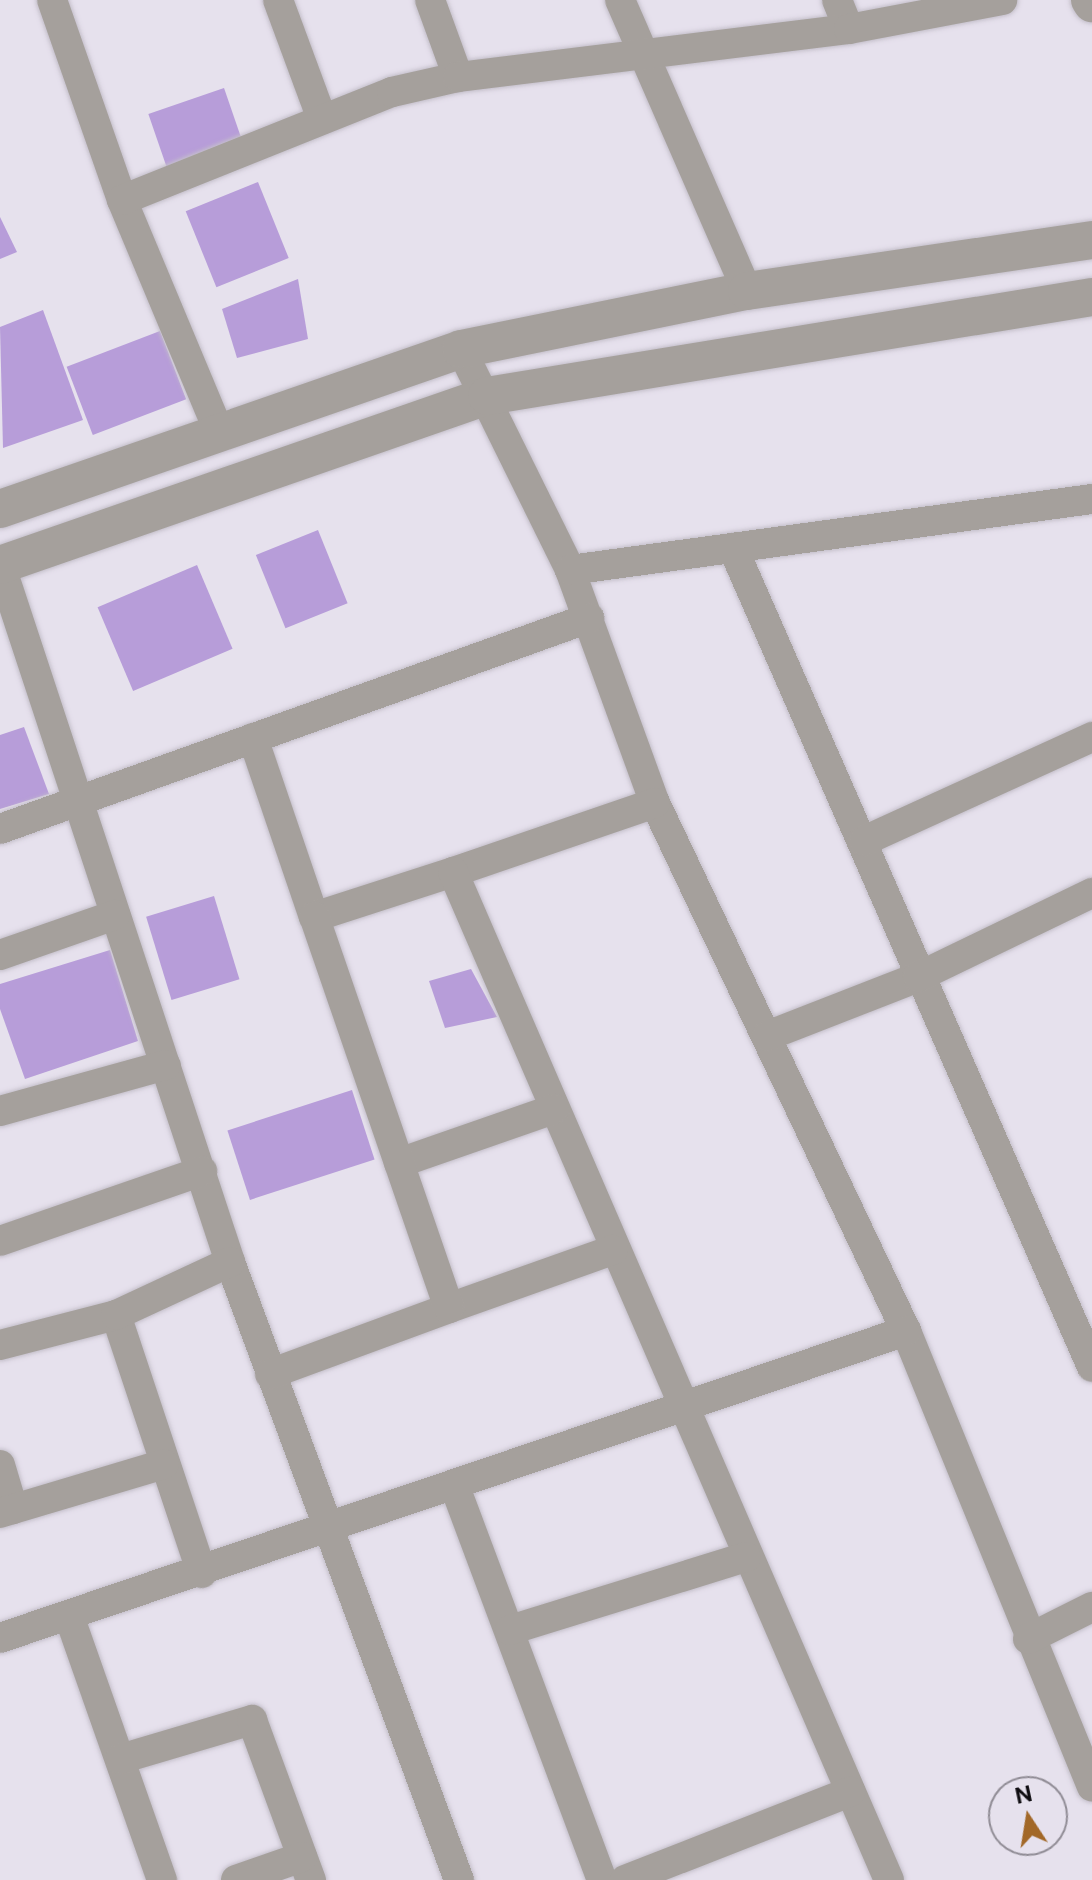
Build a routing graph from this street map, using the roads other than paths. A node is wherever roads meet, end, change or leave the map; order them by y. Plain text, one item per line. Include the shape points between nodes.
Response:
1 (52, 0) edge
2 (278, 0) edge
3 (430, 0) edge
4 (620, 0) edge
5 (837, 0) edge
6 (1002, 0) edge
7 (849, 29) junction
8 (647, 52) junction
9 (458, 77) junction
10 (322, 119) junction
11 (122, 200) junction
12 (1092, 240) edge
13 (747, 291) junction
14 (1092, 297) edge
15 (461, 349) junction
16 (487, 396) junction
17 (218, 430) junction
18 (1092, 499) edge
19 (0, 509) edge
20 (733, 548) junction
21 (0, 565) edge
22 (570, 570) junction
23 (589, 618) junction
24 (1092, 737) edge
25 (253, 738) junction
26 (75, 803) junction
27 (655, 803) junction
28 (0, 829) edge
29 (864, 841) junction
30 (453, 872) junction
31 (1092, 893) edge
32 (115, 915) junction
33 (314, 917) junction
34 (0, 955) edge
35 (918, 977) junction
36 (767, 1036) junction
37 (166, 1065) junction
38 (554, 1109) junction
39 (0, 1111) edge
40 (399, 1163) junction
41 (202, 1171) junction
42 (0, 1241) edge
43 (613, 1250) junction
44 (230, 1262) junction
45 (449, 1308) junction
46 (116, 1315) junction
47 (906, 1331) junction
48 (0, 1345) edge
49 (1092, 1367) edge
50 (270, 1374) junction
51 (682, 1413) junction
52 (164, 1464) junction
53 (0, 1465) edge
54 (455, 1487) junction
55 (7, 1511) edge
56 (328, 1532) junction
57 (746, 1557) junction
58 (202, 1573) junction
59 (1092, 1607) edge
60 (69, 1616) junction
61 (510, 1630) junction
62 (0, 1638) edge
63 (1028, 1639) junction
64 (120, 1759) junction
65 (1092, 1786) edge
66 (850, 1792) junction
67 (306, 1869) edge
68 (162, 1880) edge
69 (236, 1880) edge
70 (459, 1880) edge
71 (602, 1880) edge
72 (625, 1880) edge
73 (889, 1880) edge

1 - 11 street
2 - 10 street
3 - 9 street
4 - 8 street
5 - 7 street
6 - 7 street
7 - 8 street
8 - 9 street
8 - 13 street
9 - 10 street
10 - 11 street
11 - 17 street
12 - 13 street
13 - 15 street
14 - 16 street
15 - 16 street
15 - 17 street
16 - 21 street
16 - 22 street
17 - 19 street
18 - 20 street
20 - 22 street
20 - 29 street
21 - 26 street
22 - 23 street
23 - 25 street
23 - 27 street
24 - 29 street
25 - 26 street
25 - 33 street
26 - 28 street
26 - 32 street
27 - 30 street
27 - 36 street
29 - 35 street
30 - 33 street
30 - 38 street
31 - 35 street
32 - 34 street
32 - 37 street
33 - 40 street
35 - 36 street
35 - 49 street
36 - 47 street
37 - 39 street
37 - 41 street
38 - 40 street
38 - 43 street
40 - 45 street
41 - 42 street
41 - 44 street
43 - 45 street
43 - 51 street
44 - 46 street
44 - 50 street
45 - 50 street
46 - 48 street
46 - 52 street
47 - 51 street
47 - 63 street
50 - 56 street
51 - 54 street
51 - 57 street
52 - 55 street
52 - 58 street
53 - 55 street
54 - 56 street
54 - 61 street
56 - 58 street
56 - 70 street
57 - 61 street
57 - 66 street
58 - 60 street
59 - 63 street
60 - 62 street
60 - 64 street
61 - 71 street
63 - 65 street
64 - 67 street via 252,1720
64 - 68 street
66 - 72 street
66 - 73 street
67 - 69 street

